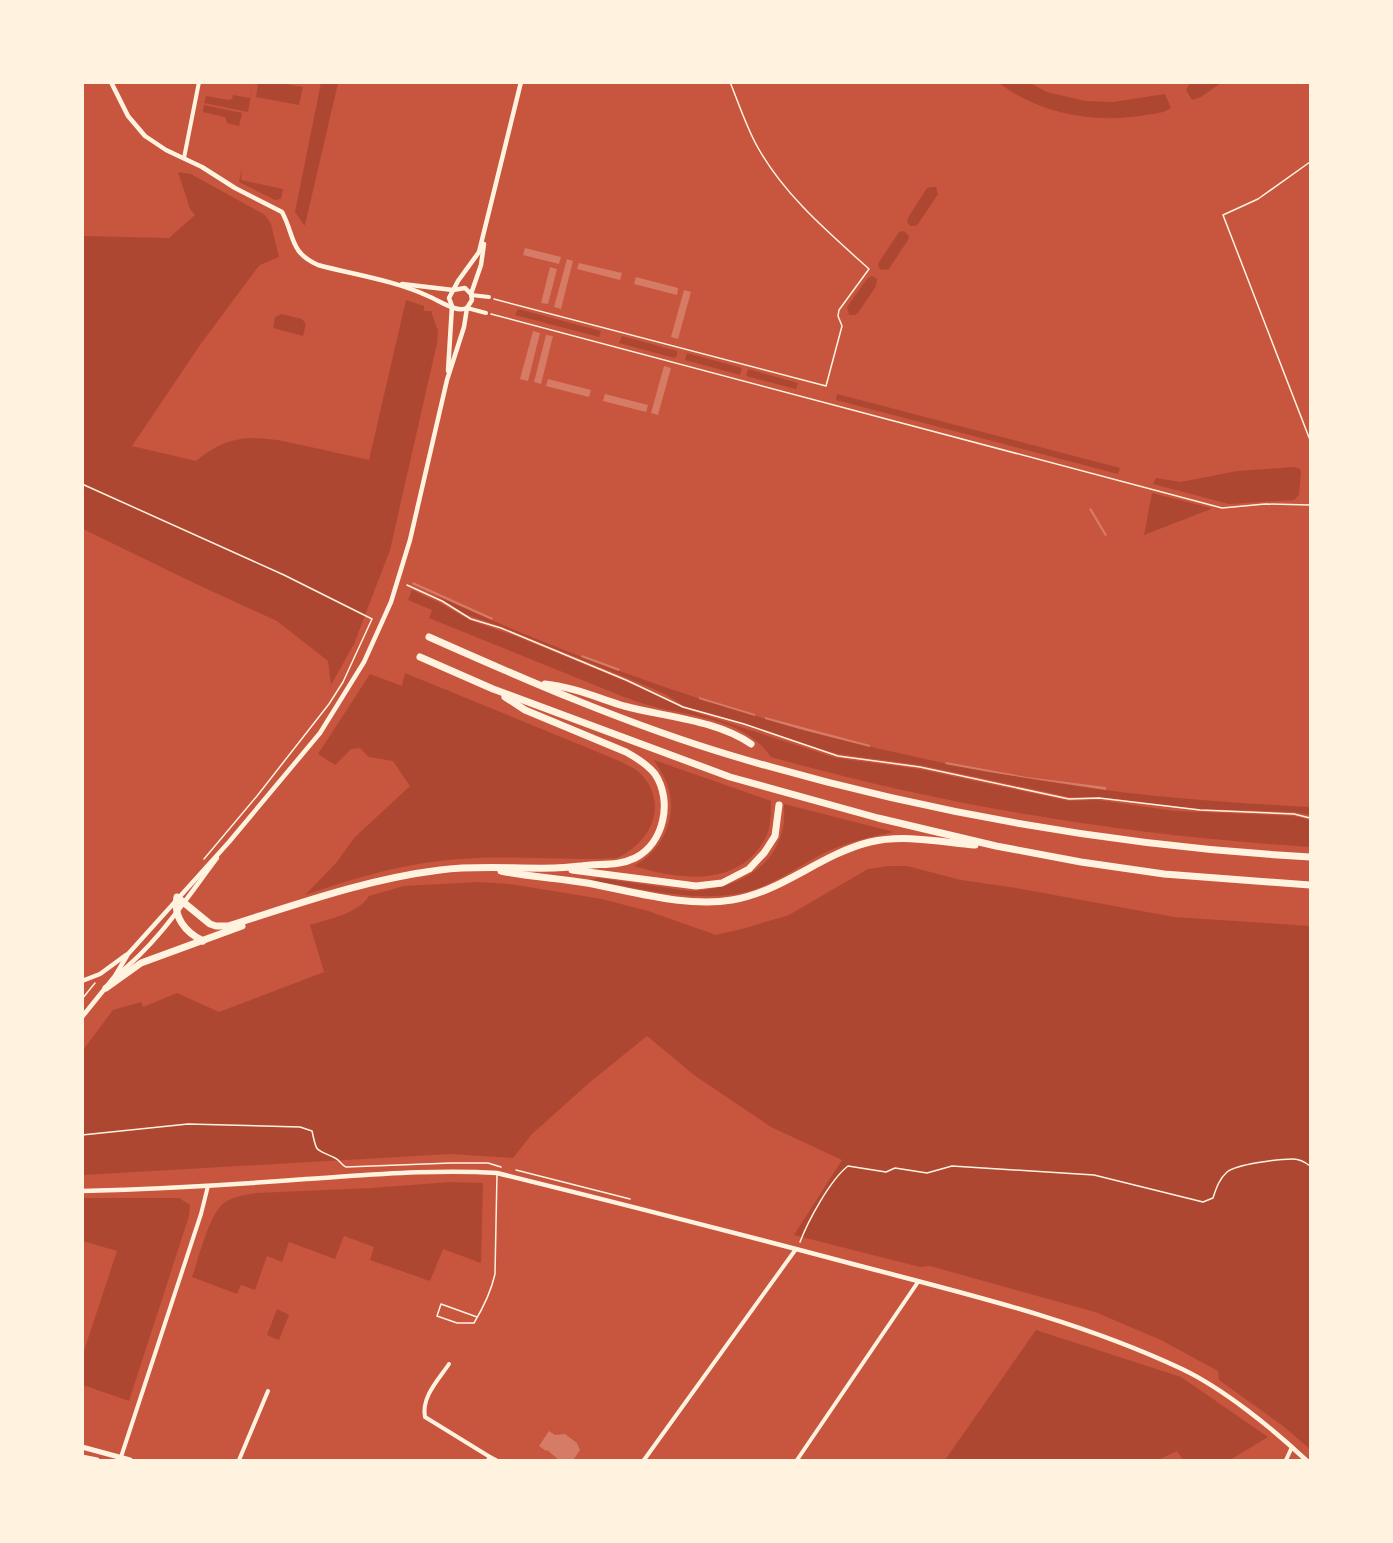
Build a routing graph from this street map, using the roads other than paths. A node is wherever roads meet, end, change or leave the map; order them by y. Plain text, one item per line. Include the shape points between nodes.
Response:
1 (111, 82) edge
2 (199, 82) edge
3 (521, 82) edge
4 (730, 82) edge
5 (184, 158) junction
6 (1311, 162) edge
7 (486, 229) junction
8 (395, 283) junction
9 (455, 289) junction
10 (471, 294) junction
11 (492, 298) joint
12 (452, 306) junction
13 (467, 308) junction
14 (488, 314) joint
15 (447, 380) junction
16 (1311, 440) edge
17 (1311, 505) edge
18 (429, 638) dead end
19 (420, 657) dead end
20 (536, 684) junction
21 (493, 689) junction
22 (752, 744) dead end
23 (779, 806) dead end
24 (229, 842) junction
25 (996, 846) junction
26 (1311, 856) edge
27 (480, 868) junction
28 (555, 868) junction
29 (1311, 885) edge
30 (177, 897) junction
31 (316, 898) junction
32 (184, 902) junction
33 (177, 912) junction
34 (202, 941) junction
35 (128, 954) junction
36 (115, 976) junction
37 (82, 981) edge
38 (106, 988) junction
39 (82, 1017) edge
40 (497, 1173) junction
41 (208, 1186) junction
42 (82, 1191) edge
43 (796, 1249) junction
44 (918, 1282) junction
45 (477, 1317) junction
46 (449, 1364) dead end
47 (268, 1391) dead end
48 (82, 1447) edge
49 (1293, 1447) junction
50 (82, 1457) edge
51 (120, 1459) edge
52 (489, 1459) edge
53 (97, 1461) edge
54 (130, 1461) edge
55 (239, 1461) edge
56 (496, 1461) edge
57 (644, 1461) edge
58 (797, 1461) edge
59 (1286, 1461) edge
60 (1306, 1461) edge

1 - 5 street via 136,127 158,145
2 - 5 street
3 - 7 street
4 - 11 lane via 748,129 770,168 802,206 868,269 839,310 842,326 826,386
5 - 8 street via 282,212 294,244 309,261
6 - 16 lane via 1258,199 1223,215
7 - 9 street via 476,257
7 - 10 street via 481,265
8 - 9 street
8 - 12 street
9 - 10 street via 465,288
9 - 12 street via 449,298
10 - 11 street
10 - 13 street
12 - 13 street via 459,310
12 - 15 street
13 - 14 street
13 - 15 street
14 - 17 lane via 1222,508
15 - 24 street via 410,540 378,631 320,733
18 - 20 highway
19 - 21 highway
20 - 22 highway via 563,686 624,706 723,730
20 - 26 highway via 731,756 876,795 1027,826 1122,840
21 - 25 highway via 730,777
21 - 28 highway via 525,710 626,752 646,765 662,791 661,826 641,854 618,863
23 - 28 highway via 775,836 764,853 749,869 722,883 696,886
24 - 30 street
24 - 32 street
25 - 27 highway via 908,838 870,842 841,852 765,891 717,902
25 - 29 highway via 1164,874
27 - 28 highway
27 - 31 highway via 396,876
30 - 32 highway
30 - 33 highway
30 - 35 street
31 - 32 highway via 216,927
31 - 34 highway
32 - 33 street
33 - 34 highway via 188,933
33 - 36 street via 138,959
34 - 38 highway via 141,963
35 - 36 street
35 - 37 street via 100,974
36 - 38 street
38 - 39 street
40 - 41 street via 452,1171
40 - 43 street
40 - 45 lane via 495,1274
41 - 42 street
41 - 51 street
43 - 44 street
43 - 57 street
44 - 49 street via 1089,1330 1184,1370
44 - 58 street
45 - 45 lane via 474,1323 457,1323 437,1316 441,1304
46 - 52 street via 425,1400 425,1417 474,1445
47 - 55 street
48 - 51 main road
49 - 59 street
49 - 60 street
50 - 53 main road
51 - 54 main road
52 - 56 street

